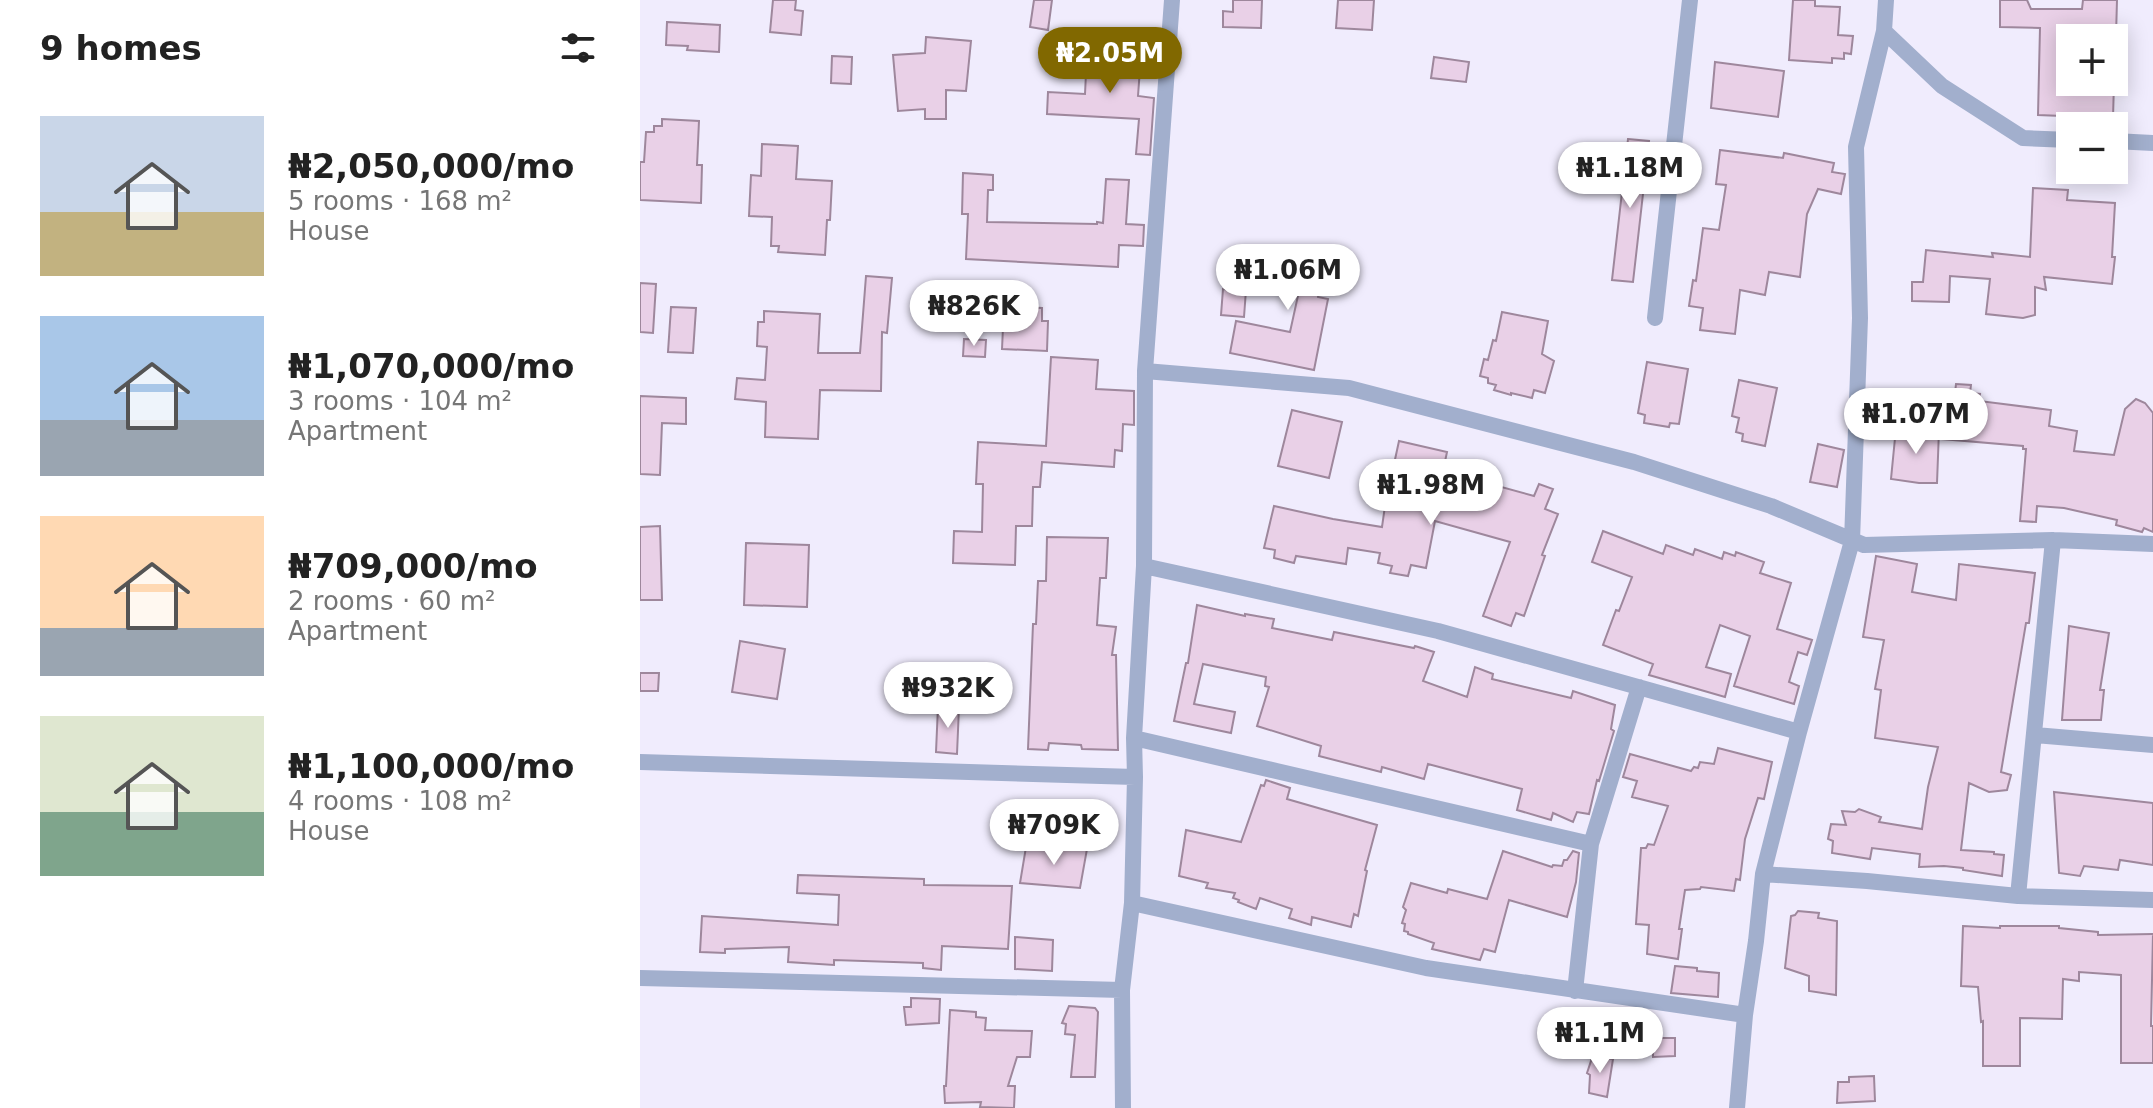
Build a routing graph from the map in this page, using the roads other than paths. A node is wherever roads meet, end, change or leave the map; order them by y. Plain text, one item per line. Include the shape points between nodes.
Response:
1 (1172, 0) edge
2 (1690, 0) edge
3 (1886, 0) edge
4 (1884, 31) junction
5 (2056, 139) edge
6 (2128, 142) edge
7 (2153, 143) edge
8 (1655, 318) dead end
9 (1145, 371) junction
10 (2053, 540) junction
11 (1852, 541) junction
12 (2153, 544) edge
13 (1144, 566) junction
14 (1639, 687) junction
15 (1799, 732) junction
16 (2035, 735) junction
17 (1134, 738) junction
18 (2153, 745) edge
19 (640, 762) edge
20 (1135, 777) junction
21 (1591, 844) junction
22 (1763, 874) junction
23 (2018, 896) junction
24 (2153, 900) edge
25 (1132, 903) junction
26 (640, 978) edge
27 (1122, 990) junction
28 (1575, 991) junction
29 (1745, 1015) junction
30 (1123, 1108) edge
31 (1737, 1108) edge

1 - 9 street
2 - 8 street
3 - 4 street
4 - 5 street via 1942,86 2023,138
4 - 11 street via 1856,147 1860,318
6 - 7 street
9 - 11 street via 1349,388 1634,462 1771,506
9 - 13 street
10 - 11 street via 1864,545
10 - 12 street
10 - 16 street
11 - 15 street
13 - 14 street via 1438,631
13 - 17 street
14 - 15 street
14 - 21 street
15 - 22 street
16 - 18 street
16 - 23 street
17 - 20 street
17 - 21 street
19 - 20 street
20 - 25 street
21 - 28 street
22 - 23 street
22 - 29 street
23 - 24 street
25 - 27 street
25 - 28 street via 1426,968
26 - 27 street
27 - 30 street
28 - 29 street
29 - 31 street

